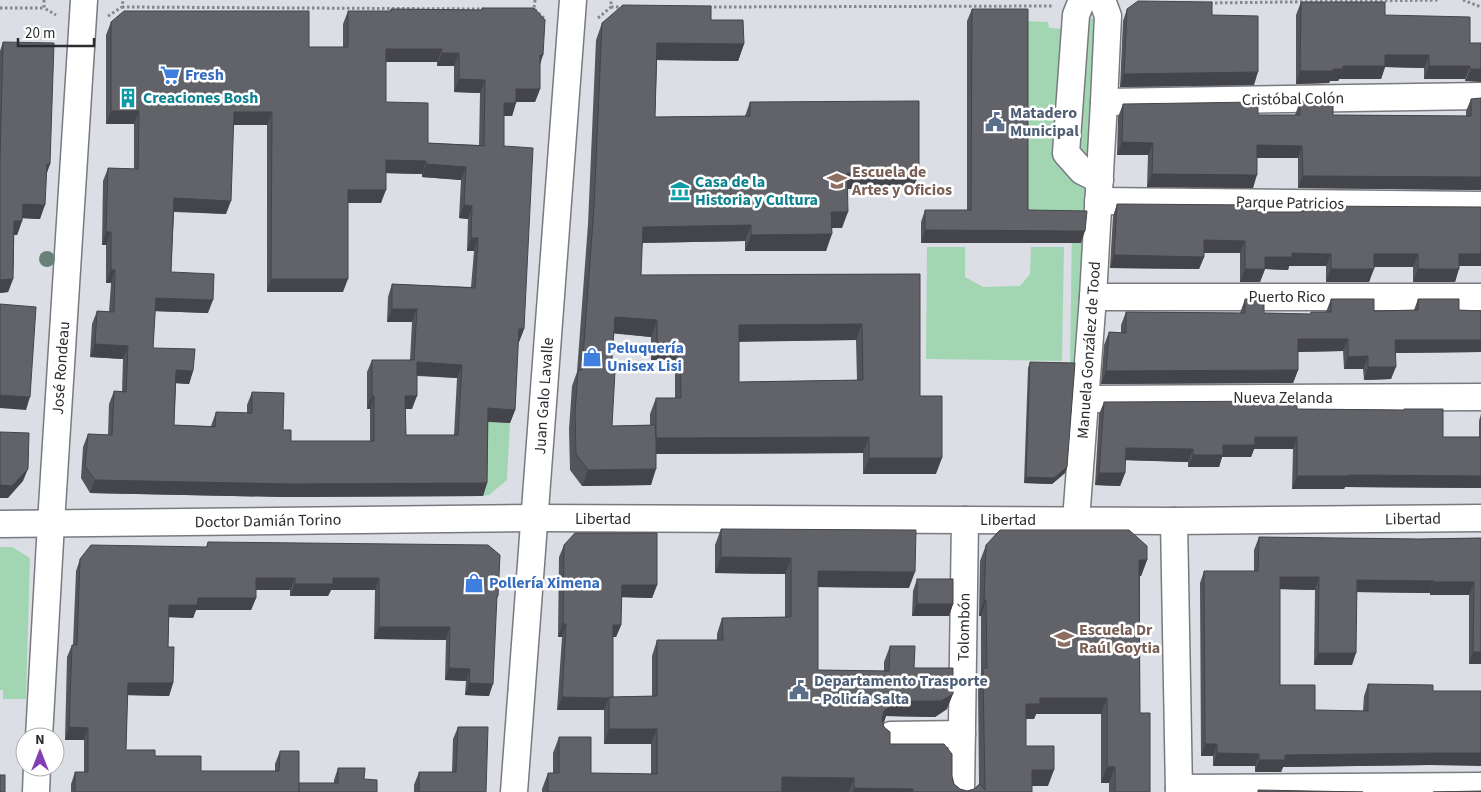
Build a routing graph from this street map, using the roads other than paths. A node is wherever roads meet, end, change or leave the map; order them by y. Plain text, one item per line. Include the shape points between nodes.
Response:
1 (84, 0) edge
2 (573, 0) edge
3 (1082, 0) edge
4 (1102, 0) edge
5 (1481, 96) edge
6 (1104, 102) junction
7 (1099, 191) junction
8 (1481, 204) edge
9 (1093, 297) junction
10 (1481, 297) edge
11 (1481, 397) edge
12 (1086, 399) junction
13 (535, 518) junction
14 (1481, 518) edge
15 (965, 520) junction
16 (1076, 520) junction
17 (1174, 521) junction
18 (51, 523) junction
19 (0, 524) edge
20 (40, 727) edge
21 (962, 734) junction
22 (891, 735) edge
23 (37, 777) edge
24 (1481, 786) edge
25 (1179, 790) edge
26 (36, 792) edge
27 (514, 792) edge
28 (961, 792) edge

1 - 18 street, José Rondeau
2 - 13 street, Juan Galo Lavalle
3 - 7 street via 1076,15 1066,153
4 - 6 street, Manuela González de Tood via 1108,16
5 - 6 street, Cristóbal Colón
6 - 7 street, Manuela González de Tood
7 - 8 street, Parque Patricios
7 - 9 street, Manuela González de Tood
9 - 10 street, Puerto Rico
9 - 12 street, Manuela González de Tood
11 - 12 street, Nueva Zelanda
12 - 16 street, Manuela González de Tood
13 - 15 street, Libertad
13 - 18 street, Doctor Damián Torino
13 - 27 street, Juan Galo Lavalle
14 - 17 street, Libertad
15 - 16 street, Libertad
15 - 21 street, Tolombón
16 - 17 street, Libertad
17 - 25 street
18 - 19 street, Doctor Damián Torino
18 - 20 street, José Rondeau
21 - 22 street
21 - 28 street, Tolombón
23 - 26 street
24 - 25 street

